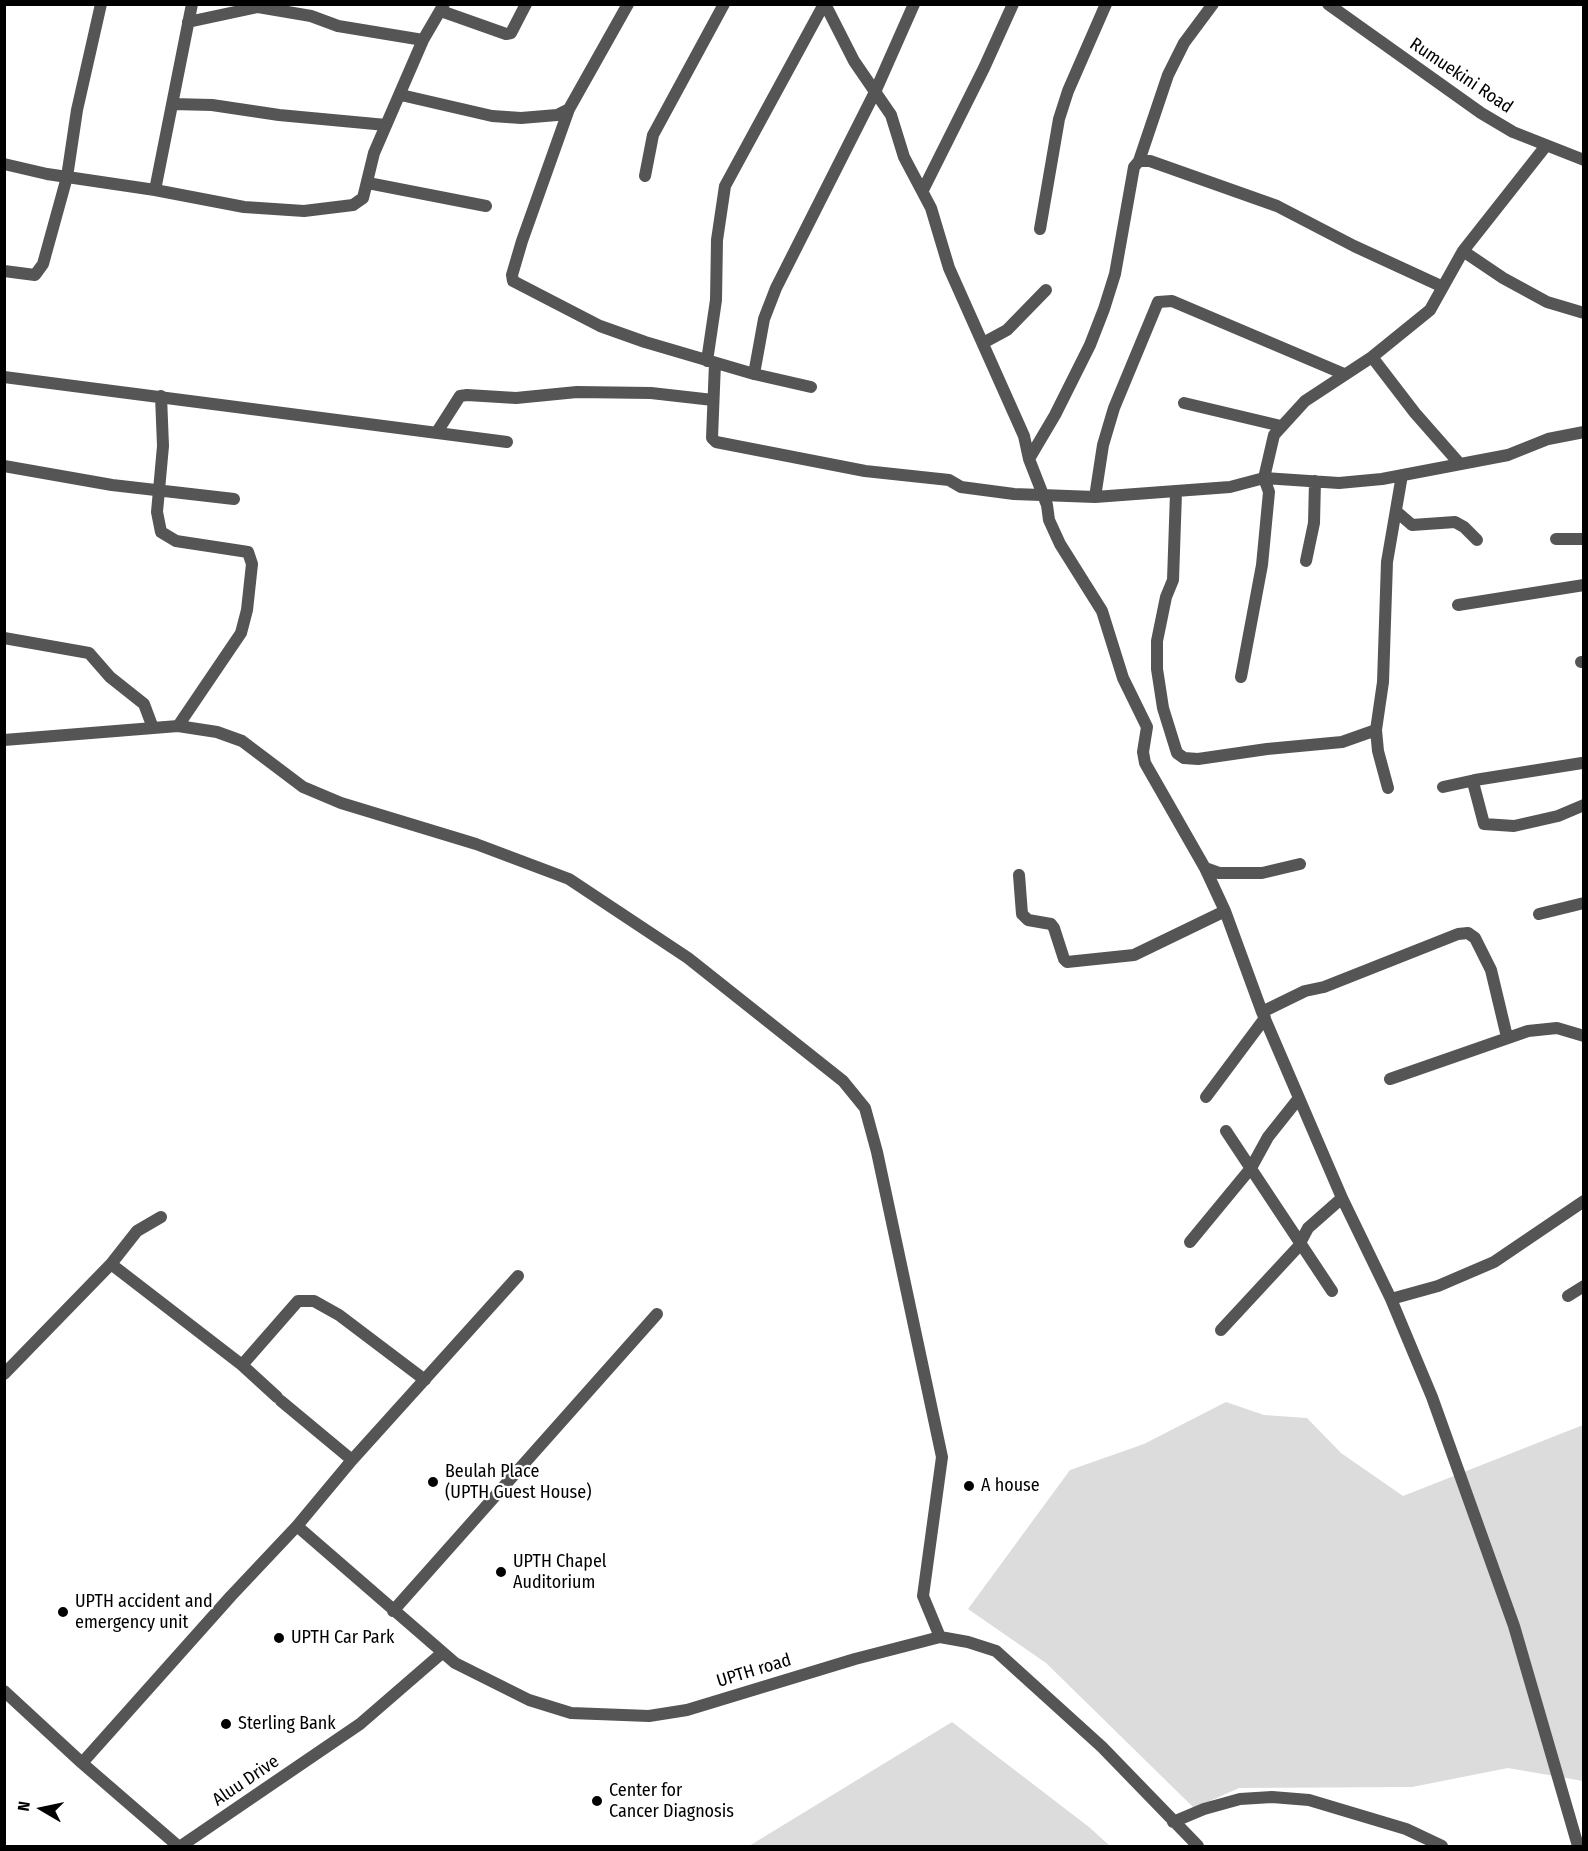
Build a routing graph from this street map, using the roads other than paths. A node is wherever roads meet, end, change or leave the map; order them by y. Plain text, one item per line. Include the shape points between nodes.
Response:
1 (101, 4) edge
2 (192, 4) edge
3 (526, 4) edge
4 (627, 4) edge
5 (724, 4) edge
6 (825, 4) edge
7 (914, 4) edge
8 (1013, 4) edge
9 (1106, 4) edge
10 (1213, 4) edge
11 (1328, 4) edge
12 (443, 8) edge
13 (188, 22) junction
14 (423, 40) junction
15 (875, 92) junction
16 (401, 94) junction
17 (172, 104) junction
18 (569, 109) junction
19 (386, 125) junction
20 (1545, 147) junction
21 (1584, 160) edge
22 (1139, 161) junction
23 (4, 164) edge
24 (645, 176) dead end
25 (67, 177) junction
26 (368, 183) junction
27 (155, 190) junction
28 (923, 190) junction
29 (486, 206) dead end
30 (1040, 229) dead end
31 (1463, 250) junction
32 (4, 271) edge
33 (1443, 287) junction
34 (1046, 290) dead end
35 (1584, 313) edge
36 (983, 343) junction
37 (1372, 357) junction
38 (711, 362) junction
39 (754, 374) junction
40 (1344, 374) junction
41 (4, 377) edge
42 (811, 387) dead end
43 (161, 396) junction
44 (712, 400) junction
45 (1184, 403) dead end
46 (1281, 426) junction
47 (437, 432) junction
48 (1584, 432) edge
49 (507, 442) dead end
50 (1029, 459) junction
51 (1459, 463) junction
52 (4, 466) edge
53 (1402, 475) junction
54 (1264, 478) junction
55 (1315, 481) junction
56 (158, 491) junction
57 (1176, 493) junction
58 (1042, 495) junction
59 (1095, 497) junction
60 (234, 499) dead end
61 (1397, 512) junction
62 (1584, 539) edge
63 (1476, 540) dead end
64 (1556, 540) dead end
65 (1306, 561) dead end
66 (1584, 585) edge
67 (1458, 605) dead end
68 (4, 638) edge
69 (1241, 677) dead end
70 (178, 726) junction
71 (153, 728) junction
72 (1376, 730) junction
73 (4, 740) edge
74 (1582, 763) dead end
75 (1475, 780) junction
76 (1443, 787) dead end
77 (1388, 788) dead end
78 (1584, 805) edge
79 (1300, 864) dead end
80 (1205, 868) junction
81 (1019, 875) dead end
82 (1584, 903) edge
83 (1225, 911) junction
84 (1539, 914) dead end
85 (1264, 1015) junction
86 (1584, 1036) edge
87 (1507, 1037) junction
88 (1390, 1079) dead end
89 (1206, 1097) dead end
90 (1299, 1098) junction
91 (1226, 1131) dead end
92 (1251, 1168) junction
93 (1342, 1198) junction
94 (1584, 1201) edge
95 (161, 1217) dead end
96 (1190, 1242) dead end
97 (1300, 1242) junction
98 (111, 1264) junction
99 (518, 1276) dead end
100 (1584, 1286) edge
101 (1332, 1291) dead end
102 (1568, 1296) dead end
103 (1391, 1299) junction
104 (657, 1314) dead end
105 (1221, 1329) dead end
106 (242, 1365) junction
107 (4, 1374) edge
108 (425, 1380) junction
109 (352, 1460) junction
110 (297, 1526) junction
111 (393, 1611) junction
112 (940, 1637) junction
113 (442, 1653) junction
114 (4, 1691) edge
115 (82, 1763) junction
116 (1173, 1822) junction
117 (179, 1846) edge
118 (1198, 1846) edge
119 (1442, 1846) edge
120 (1578, 1846) edge

1 - 25 street via 77,110
2 - 13 street
3 - 12 street via 511,33 506,34
4 - 18 street
5 - 24 street via 650,140
6 - 15 street
6 - 38 street via 725,186 717,240
7 - 15 street
8 - 28 street
9 - 30 street via 1059,119
10 - 22 street via 1184,43 1168,75
11 - 20 street, Rumuekini Road via 1479,112
12 - 14 street
13 - 14 street via 258,7
13 - 17 street
14 - 16 street
15 - 28 street via 891,116 904,157
15 - 39 street via 776,288 764,319
16 - 18 street via 492,116 557,115
16 - 19 street
17 - 19 street
17 - 27 street
18 - 38 street via 522,241 513,281 600,326
19 - 26 street via 374,153
20 - 21 street, Rumuekini Road
20 - 31 street
22 - 33 street via 1150,161 1277,206
22 - 50 street via 1134,167 1115,274 1104,309 1090,345
23 - 25 street
25 - 27 street
25 - 32 street via 39,272
26 - 27 street via 363,198 353,206 304,211 244,207
26 - 29 street
28 - 36 street via 949,268
31 - 33 street
31 - 35 street via 1547,302
33 - 37 street via 1430,310
34 - 36 street via 1007,330
36 - 50 street via 1024,436
37 - 40 street
37 - 51 street
38 - 39 street
38 - 44 street
39 - 42 street
40 - 46 street via 1305,401
40 - 59 street via 1173,301 1158,302 1114,408 1103,445
41 - 43 street
43 - 47 street
43 - 56 street via 164,446
44 - 47 street via 651,393 577,392 516,398 467,395 460,396
44 - 58 street via 712,438 716,442 865,471 949,480 961,487
45 - 46 street
46 - 54 street via 1270,445
47 - 49 street
48 - 51 street via 1508,455
50 - 58 street
51 - 53 street
52 - 56 street
53 - 55 street via 1339,483
53 - 61 street
54 - 55 street
54 - 57 street via 1230,487
54 - 69 street via 1269,492 1262,565
55 - 65 street via 1314,523
56 - 60 street
56 - 70 street via 159,525 164,536 248,552 251,557 241,633
57 - 59 street
57 - 72 street via 1173,580 1158,641 1158,669 1163,708 1177,753 1198,759 1342,742
58 - 59 street
58 - 80 street via 1060,544 1102,611 1123,678 1147,727 1145,763
61 - 63 street via 1412,525 1455,522
61 - 72 street via 1388,561 1383,682
62 - 64 street
66 - 67 street
68 - 71 street via 89,653 110,677 144,704
70 - 71 street
70 - 112 street via 217,732 242,741 303,787 341,804 476,844 569,879 688,958 843,1081 865,1108 878,1152 942,1457 923,1596
71 - 73 street
72 - 77 street
74 - 75 street
75 - 76 street
75 - 78 street via 1484,824 1514,826 1558,816
79 - 80 street via 1262,873 1219,873
80 - 83 street
81 - 83 street via 1022,914 1028,920 1051,924 1067,962 1140,953
82 - 84 street
83 - 85 street
85 - 87 street via 1305,991 1468,933 1475,938 1491,970
85 - 89 street
85 - 90 street
86 - 87 street via 1557,1028
87 - 88 street
90 - 92 street
90 - 93 street
91 - 92 street
92 - 96 street
92 - 97 street
93 - 97 street via 1308,1228
93 - 103 street
94 - 103 street via 1494,1262 1438,1286
95 - 98 street via 137,1231
97 - 101 street
97 - 105 street
98 - 106 street
98 - 107 street
99 - 108 street
100 - 102 street
103 - 120 street via 1432,1397 1514,1626
104 - 111 street
106 - 108 street via 298,1301 314,1301 339,1315
106 - 109 street
108 - 109 street
109 - 110 street
110 - 111 street, UPTH road
110 - 115 street
111 - 113 street, UPTH road
112 - 113 street, UPTH road via 687,1710 649,1716 571,1713 528,1700
112 - 116 street, UPTH road via 996,1651 1102,1748
113 - 117 street, Aluu Drive via 360,1724
114 - 115 street
115 - 117 street
116 - 118 street, UPTH road
116 - 119 street via 1240,1799 1310,1800 1406,1830

